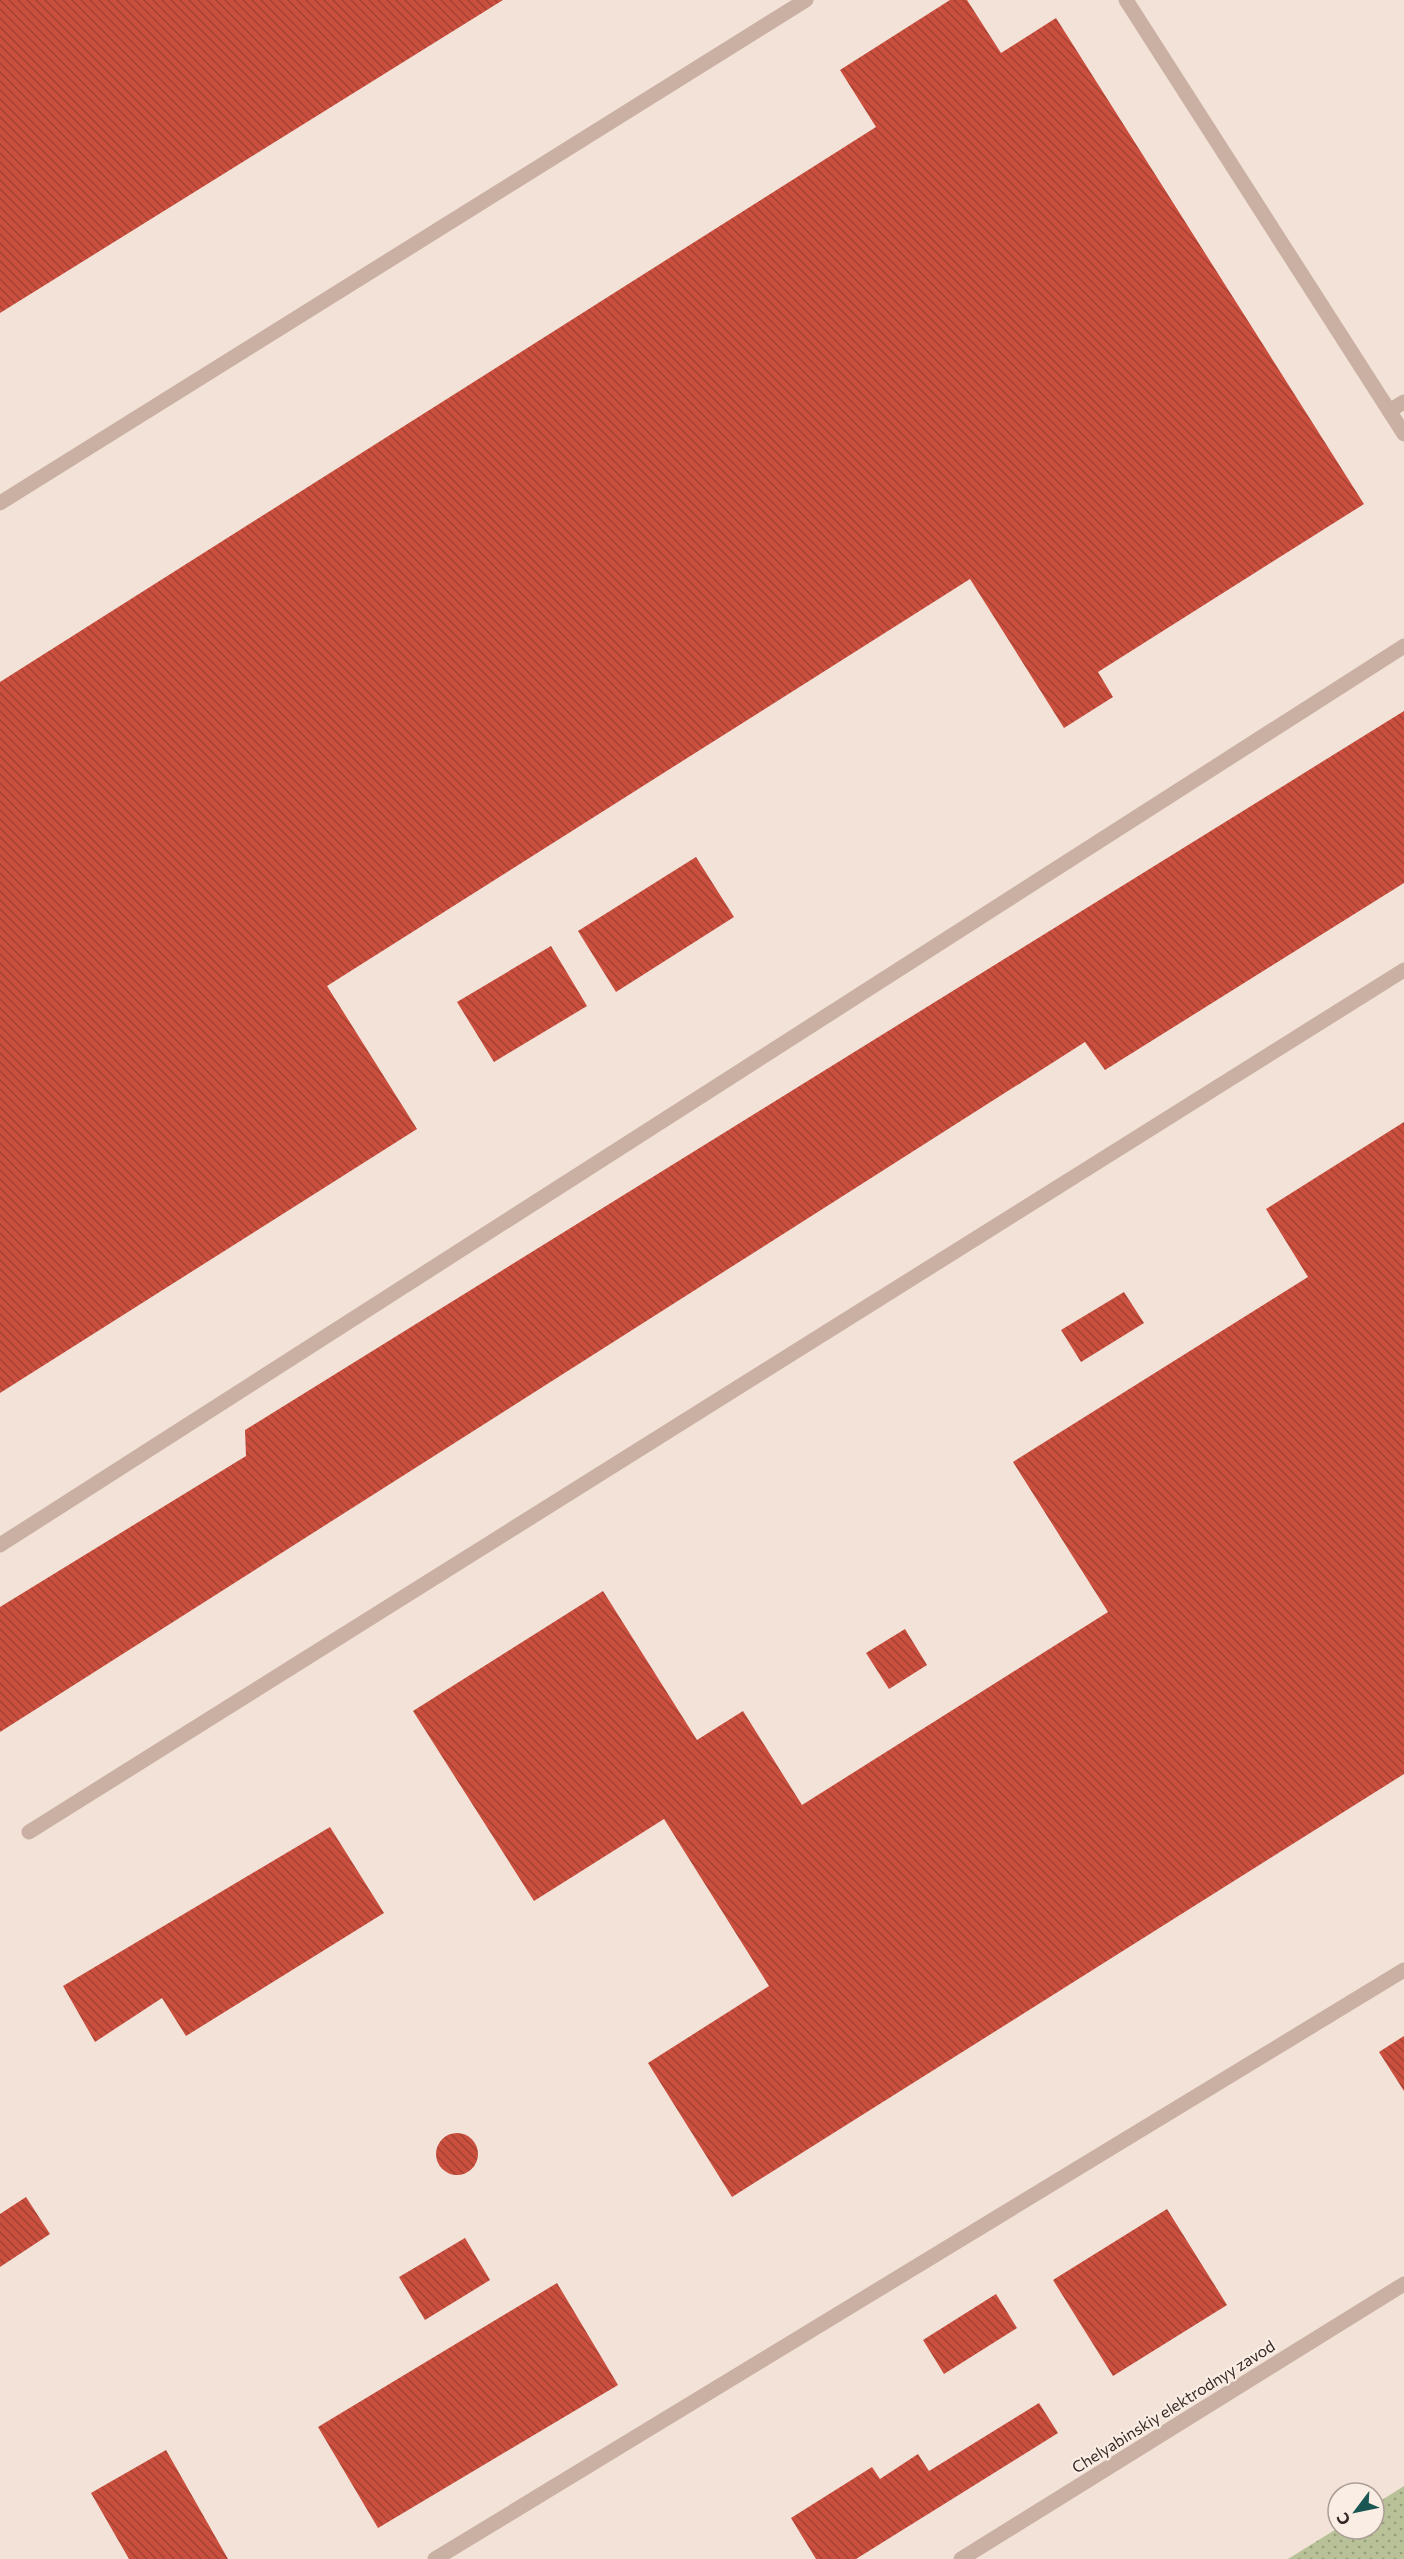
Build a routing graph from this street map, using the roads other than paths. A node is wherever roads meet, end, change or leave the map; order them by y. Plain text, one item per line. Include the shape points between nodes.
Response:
1 (806, 0) edge
2 (1126, 0) edge
3 (1404, 402) edge
4 (1389, 411) junction
5 (1404, 434) edge
6 (0, 503) edge
7 (1404, 646) edge
8 (1404, 970) edge
9 (0, 1545) edge
10 (29, 1832) dead end
11 (1404, 1970) edge
12 (1404, 2284) edge
13 (435, 2559) edge
14 (961, 2559) edge

1 - 6 street
2 - 4 street
3 - 4 street
4 - 5 street
7 - 9 street
8 - 10 street
11 - 13 street
12 - 14 street, Chelyabinskiy elektrodnyy zavod

